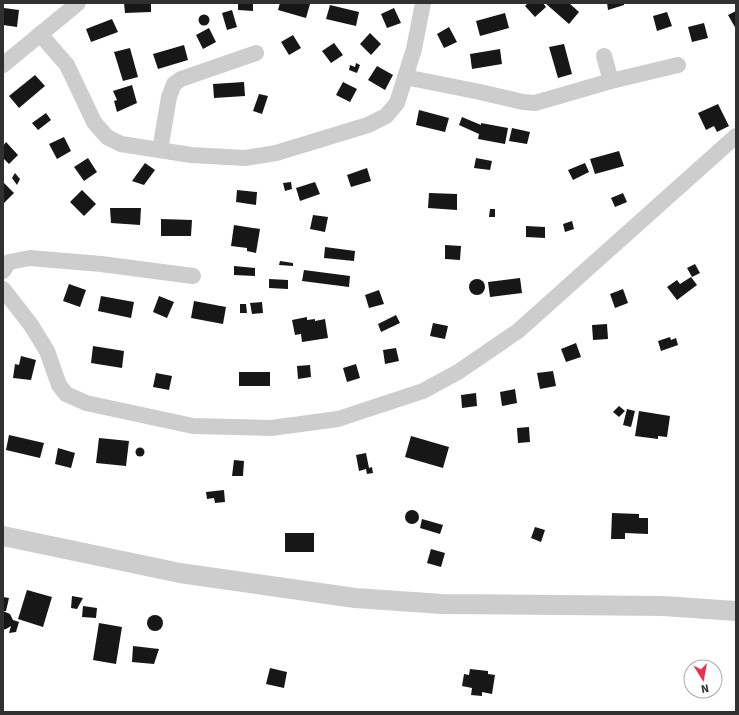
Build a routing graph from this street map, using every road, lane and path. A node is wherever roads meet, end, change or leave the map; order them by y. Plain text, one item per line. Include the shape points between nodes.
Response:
1 (78, 3) edge
2 (423, 3) edge
3 (40, 34) junction
4 (256, 53) dead end
5 (604, 56) dead end
6 (3, 65) edge
7 (678, 65) dead end
8 (405, 77) junction
9 (611, 81) junction
10 (736, 136) edge
11 (160, 150) junction
12 (5, 263) edge
13 (194, 276) dead end
14 (3, 288) edge
15 (3, 536) edge
16 (736, 611) edge

1 - 3 street
2 - 8 street via 414,49
3 - 6 street
3 - 11 street via 67,65 94,122 107,137 121,144
4 - 11 street via 181,78 174,84 169,97
5 - 9 street
7 - 9 street
8 - 9 street via 535,103
8 - 11 street via 397,103 386,116 368,125 283,151 245,158 191,155
10 - 14 street via 518,331 458,372 423,392 338,419 271,428 193,426 86,403 66,394 59,385 47,351
12 - 13 street via 30,258
15 - 16 street via 180,573 355,598 442,604 663,606

